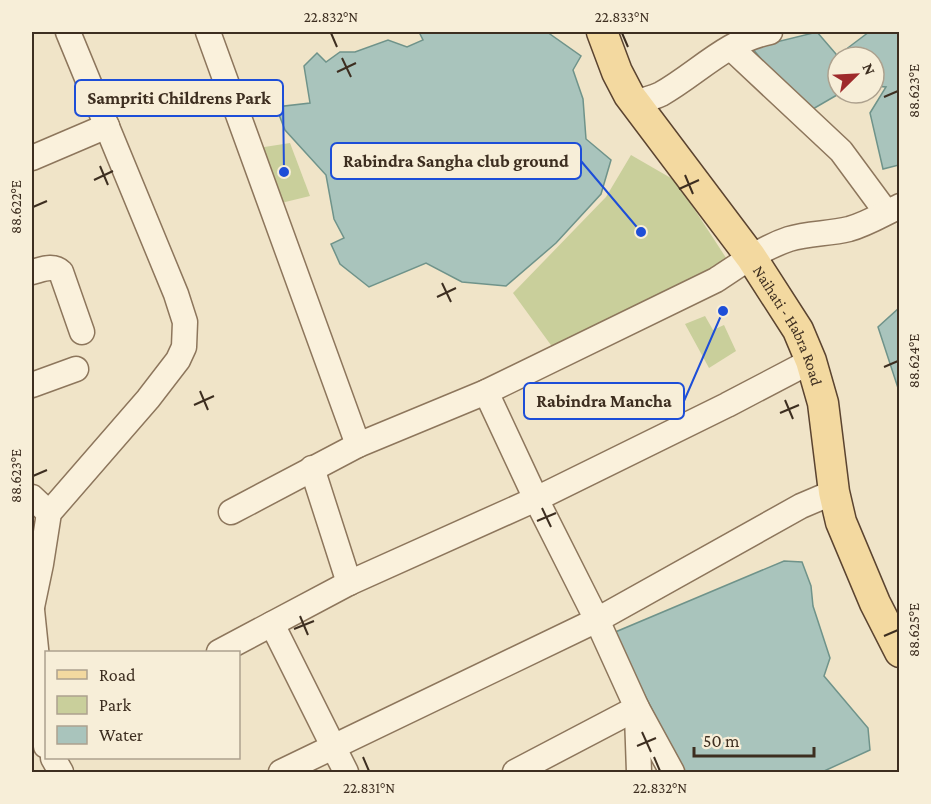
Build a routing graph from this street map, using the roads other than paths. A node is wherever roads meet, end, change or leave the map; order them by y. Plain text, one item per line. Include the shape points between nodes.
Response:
1 (68, 32) edge
2 (208, 32) edge
3 (770, 32) edge
4 (602, 34) edge
5 (731, 48) junction
6 (634, 103) junction
7 (107, 126) junction
8 (32, 158) edge
9 (893, 209) edge
10 (751, 257) junction
11 (32, 272) edge
12 (81, 332) dead end
13 (811, 361) junction
14 (76, 369) dead end
15 (32, 383) edge
16 (486, 392) junction
17 (358, 445) junction
18 (312, 468) junction
19 (834, 492) junction
20 (32, 496) edge
21 (536, 499) junction
22 (231, 512) dead end
23 (49, 513) junction
24 (349, 583) junction
25 (32, 608) edge
26 (597, 620) junction
27 (272, 624) junction
28 (221, 651) edge
29 (900, 652) edge
30 (637, 708) junction
31 (45, 736) edge
32 (333, 747) junction
33 (548, 764) edge
34 (281, 772) edge
35 (346, 772) edge
36 (515, 772) edge
37 (639, 772) edge
38 (672, 772) edge

1 - 7 street
2 - 17 street
3 - 5 street via 756,34
4 - 6 main road, Naihati - Habra Road
5 - 6 street via 660,95
5 - 9 street via 841,151
6 - 10 main road, Naihati - Habra Road
7 - 8 street
7 - 23 street via 176,294 185,322 184,347 148,399
9 - 10 street via 847,230 788,239
10 - 13 main road, Naihati - Habra Road via 798,330
10 - 16 street via 716,280
11 - 12 street via 51,267 61,272
13 - 19 main road, Naihati - Habra Road via 823,403
13 - 21 street
14 - 15 street
16 - 17 street
16 - 21 street
17 - 18 street
18 - 22 street
18 - 24 street
19 - 26 street via 801,506
19 - 29 main road, Naihati - Habra Road via 841,522
20 - 23 street
21 - 24 street
21 - 26 street
23 - 25 street
24 - 27 street
25 - 31 street
26 - 30 street
26 - 32 street
27 - 28 street
27 - 32 street
30 - 33 street
30 - 37 street
30 - 38 street
32 - 34 street
32 - 35 street
33 - 36 street

